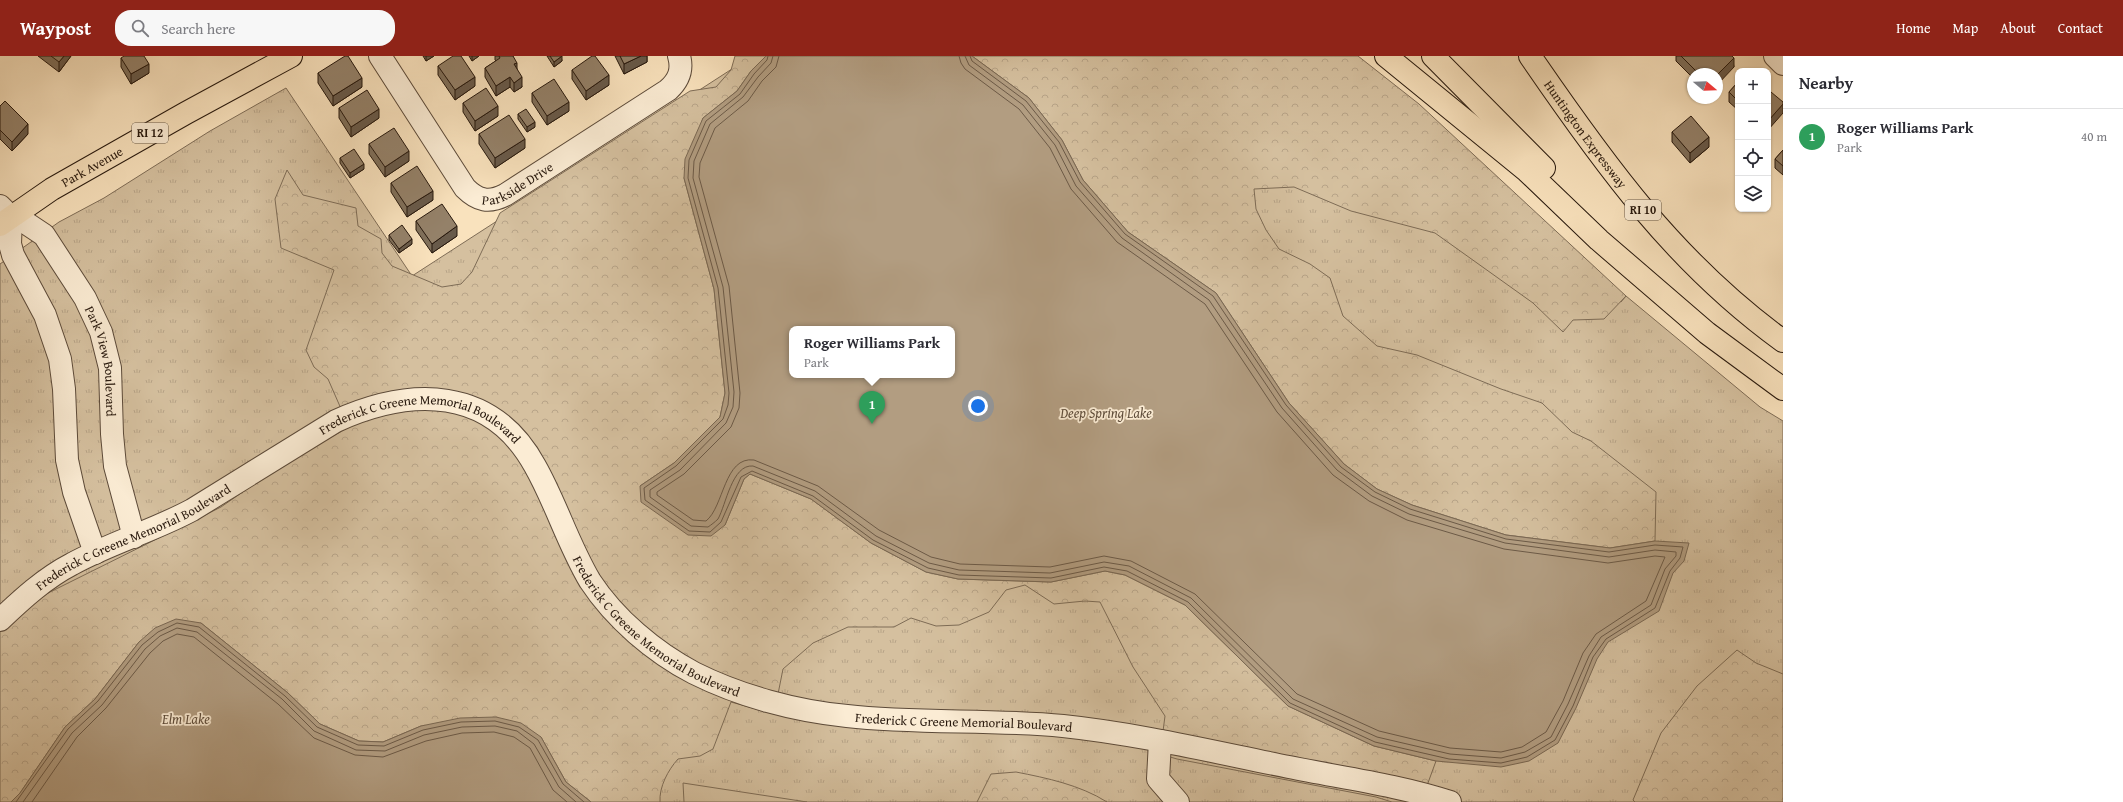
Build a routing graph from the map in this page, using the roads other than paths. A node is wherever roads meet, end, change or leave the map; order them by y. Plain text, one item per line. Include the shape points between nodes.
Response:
1 (291, 56) edge
2 (380, 56) edge
3 (678, 56) edge
4 (1386, 56) edge
5 (1433, 56) edge
6 (1530, 56) edge
7 (1775, 56) edge
8 (1783, 64) edge
9 (4, 216) edge
10 (1678, 307) junction
11 (1783, 341) edge
12 (1783, 389) edge
13 (134, 537) junction
14 (95, 553) junction
15 (0, 620) edge
16 (1160, 741) junction
17 (1178, 802) edge
18 (1450, 802) edge

1 - 9 main road, Park Avenue / RI 12
2 - 3 street, Parkside Drive via 465,188 479,199 488,201 506,195 668,90 680,73
4 - 10 main road via 1528,171 1605,245
5 - 10 main road
6 - 11 main road, Huntington Expressway / RI 10 via 1608,167 1658,228 1729,300
7 - 8 street
9 - 13 street, Park View Boulevard via 29,224 44,235 81,291 101,332 110,368 115,466
9 - 14 street via 13,255 45,315 60,359 67,460 74,492
10 - 12 main road via 1736,356
13 - 14 street, Frederick C Greene Memorial Boulevard
13 - 16 street, Frederick C Greene Memorial Boulevard via 197,507 319,430 354,413 407,400 454,401 493,418 515,436 536,466 579,560 605,600 620,619 643,638 676,663 696,673 766,700 844,716 1064,726
14 - 15 street, Frederick C Greene Memorial Boulevard via 54,575
16 - 17 street via 1158,779
16 - 18 street, Frederick C Greene Memorial Boulevard via 1390,786

